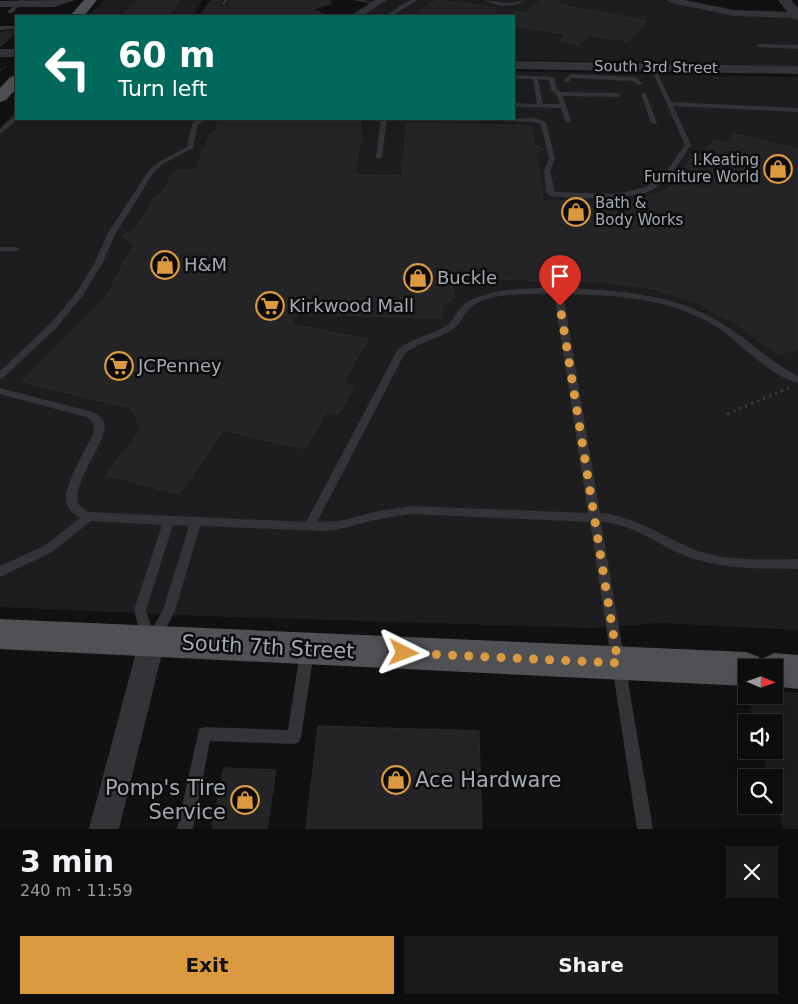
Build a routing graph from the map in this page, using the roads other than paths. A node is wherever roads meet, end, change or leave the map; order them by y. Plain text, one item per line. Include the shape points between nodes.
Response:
1 (92, 0) edge
2 (354, 0) edge
3 (416, 0) edge
4 (485, 0) edge
5 (523, 0) edge
6 (670, 0) edge
7 (784, 0) edge
8 (66, 1) edge
9 (21, 2) edge
10 (379, 2) edge
11 (0, 4) edge
12 (10, 12) dead end
13 (78, 15) edge
14 (358, 15) edge
15 (390, 15) edge
16 (798, 15) edge
17 (0, 28) edge
18 (15, 28) edge
19 (759, 46) dead end
20 (798, 47) edge
21 (0, 53) edge
22 (15, 53) edge
23 (515, 65) edge
24 (652, 67) junction
25 (798, 70) edge
26 (515, 77) edge
27 (535, 77) junction
28 (15, 81) edge
29 (566, 81) dead end
30 (560, 94) junction
31 (643, 94) dead end
32 (618, 95) dead end
33 (0, 98) edge
34 (646, 101) junction
35 (670, 104) junction
36 (515, 105) edge
37 (540, 105) junction
38 (564, 106) junction
39 (798, 110) edge
40 (15, 118) edge
41 (515, 119) edge
42 (201, 120) edge
43 (384, 120) edge
44 (568, 121) dead end
45 (654, 123) dead end
46 (0, 132) edge
47 (379, 157) dead end
48 (0, 249) edge
49 (16, 249) dead end
50 (558, 291) junction
51 (0, 376) edge
52 (795, 383) edge
53 (0, 391) edge
54 (594, 517) junction
55 (89, 518) junction
56 (169, 521) junction
57 (196, 522) junction
58 (309, 527) junction
59 (798, 564) edge
60 (0, 572) edge
61 (0, 634) edge
62 (152, 641) junction
63 (307, 649) junction
64 (618, 663) junction
65 (738, 669) edge
66 (783, 671) edge
67 (798, 672) edge
68 (104, 829) edge
69 (185, 829) edge
70 (645, 829) edge

1 - 13 main road
2 - 10 lane
3 - 15 lane
4 - 5 lane via 510,5
6 - 16 street via 734,14
7 - 16 street
8 - 9 street
9 - 11 street
9 - 12 lane
10 - 14 street
17 - 18 lane
19 - 20 lane
21 - 22 street
23 - 24 street, South 3rd Street
24 - 25 street, South 3rd Street
24 - 35 lane
26 - 27 lane
27 - 30 lane via 552,78 554,90
27 - 37 lane
28 - 33 main road
29 - 34 lane via 571,76 616,77 644,83 650,96
30 - 32 lane via 569,91
30 - 38 lane
31 - 34 lane
34 - 45 lane
35 - 39 lane
35 - 41 lane via 688,148 656,184 616,196 553,194 547,171 552,159 544,123
36 - 37 lane
37 - 38 lane
38 - 44 lane
40 - 46 lane
42 - 51 lane via 195,124 188,150 161,162 148,175 109,238 85,286 69,308
43 - 47 lane
48 - 49 lane
50 - 52 lane via 624,293 682,307 731,334
50 - 54 lane
50 - 58 lane via 508,291 473,302 462,310 452,327 416,341 401,351
53 - 55 lane via 85,413 98,423 98,434 70,499 75,510
54 - 58 lane via 411,510 378,514 340,525
54 - 59 lane via 632,524 706,558
54 - 64 lane
55 - 56 lane
55 - 60 lane via 48,549
56 - 57 lane
56 - 62 lane via 140,610
57 - 58 lane
57 - 62 lane via 169,611
61 - 62 main road, South 7th Street
62 - 63 main road, South 7th Street
62 - 68 street
63 - 64 main road, South 7th Street
63 - 69 lane via 294,737 204,734
64 - 65 main road, South 7th Street
64 - 70 lane
66 - 67 main road

